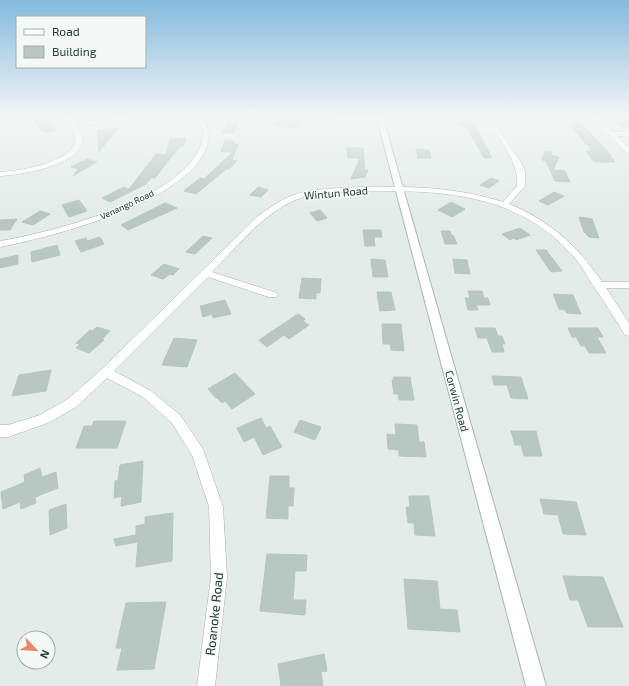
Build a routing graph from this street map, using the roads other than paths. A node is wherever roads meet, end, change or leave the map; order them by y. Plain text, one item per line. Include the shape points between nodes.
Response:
1 (77, 147) edge
2 (202, 147) edge
3 (387, 147) edge
4 (506, 147) edge
5 (0, 174) edge
6 (399, 189) junction
7 (504, 205) junction
8 (0, 244) edge
9 (206, 273) junction
10 (598, 285) junction
11 (629, 285) edge
12 (273, 295) dead end
13 (629, 332) edge
14 (106, 372) junction
15 (0, 431) edge
16 (206, 686) edge
17 (536, 686) edge

1 - 5 street via 54,163 19,173
2 - 8 street, Venango Road via 197,159 184,173 141,201 84,224
3 - 6 main road, Corwin Road
4 - 7 street via 521,171 522,178 521,186
6 - 7 street, Wintun Road via 462,193
6 - 9 street, Wintun Road via 319,192 298,196 277,206 260,219
6 - 17 main road, Corwin Road
7 - 10 street, Wintun Road via 556,234 579,256
9 - 12 street
9 - 14 street, Wintun Road
10 - 11 street
10 - 13 street, Wintun Road
14 - 15 street, Wintun Road via 72,403 44,419 8,431
14 - 16 street, Roanoke Road via 147,394 176,419 198,453 216,507 219,577

